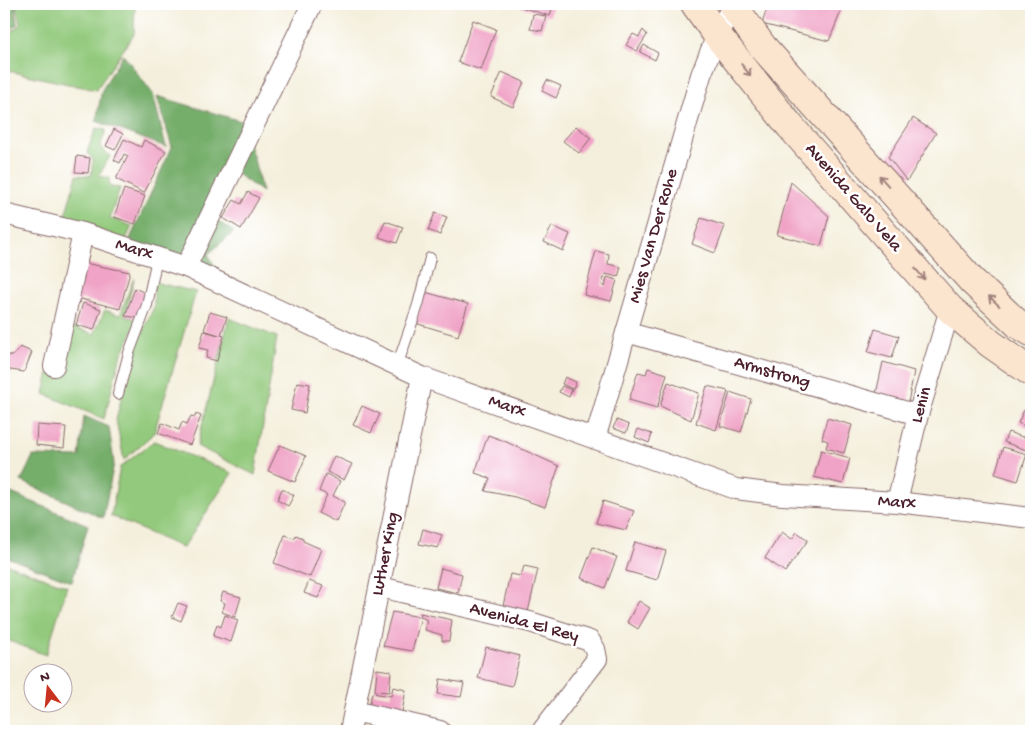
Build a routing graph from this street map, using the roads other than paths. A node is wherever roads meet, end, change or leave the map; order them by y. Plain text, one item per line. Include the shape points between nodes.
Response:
1 (312, 4) edge
2 (695, 4) edge
3 (732, 4) edge
4 (717, 35) junction
5 (4, 214) edge
6 (83, 233) junction
7 (157, 258) junction
8 (430, 258) dead end
9 (186, 267) junction
10 (950, 309) junction
11 (626, 332) junction
12 (1031, 332) edge
13 (54, 366) dead end
14 (398, 366) junction
15 (1031, 372) edge
16 (422, 377) junction
17 (118, 394) dead end
18 (918, 415) junction
19 (595, 439) junction
20 (897, 502) junction
21 (1031, 518) edge
22 (380, 587) junction
23 (354, 711) junction
24 (350, 731) edge
25 (440, 731) edge
26 (542, 731) edge

1 - 9 street
2 - 4 main road, Avenida Galo Vela
3 - 4 street, Mies Van Der Rohe
12 -> 3 main road, Avenida Galo Vela via 972,281 762,46
4 -> 10 main road, Avenida Galo Vela via 790,126
4 - 11 street, Mies Van Der Rohe via 701,75
5 - 6 street, Marx
6 - 7 street, Marx
6 - 13 street
7 - 9 street, Marx
7 - 17 lane via 147,305
8 - 14 lane
9 - 14 street, Marx
10 - 15 main road, Avenida Galo Vela
10 - 18 street, Lenin
11 - 18 street, Armstrong
11 - 19 street, Mies Van Der Rohe
14 - 16 street, Marx
16 - 19 street, Marx
16 - 22 street, Luther King
18 - 20 street, Lenin
19 - 20 street, Marx via 736,489
20 - 21 street, Marx
22 - 23 street, Luther King
22 - 26 street, Avenida El Rey via 530,622 590,641 597,659
23 - 24 street, Luther King
23 - 25 street

